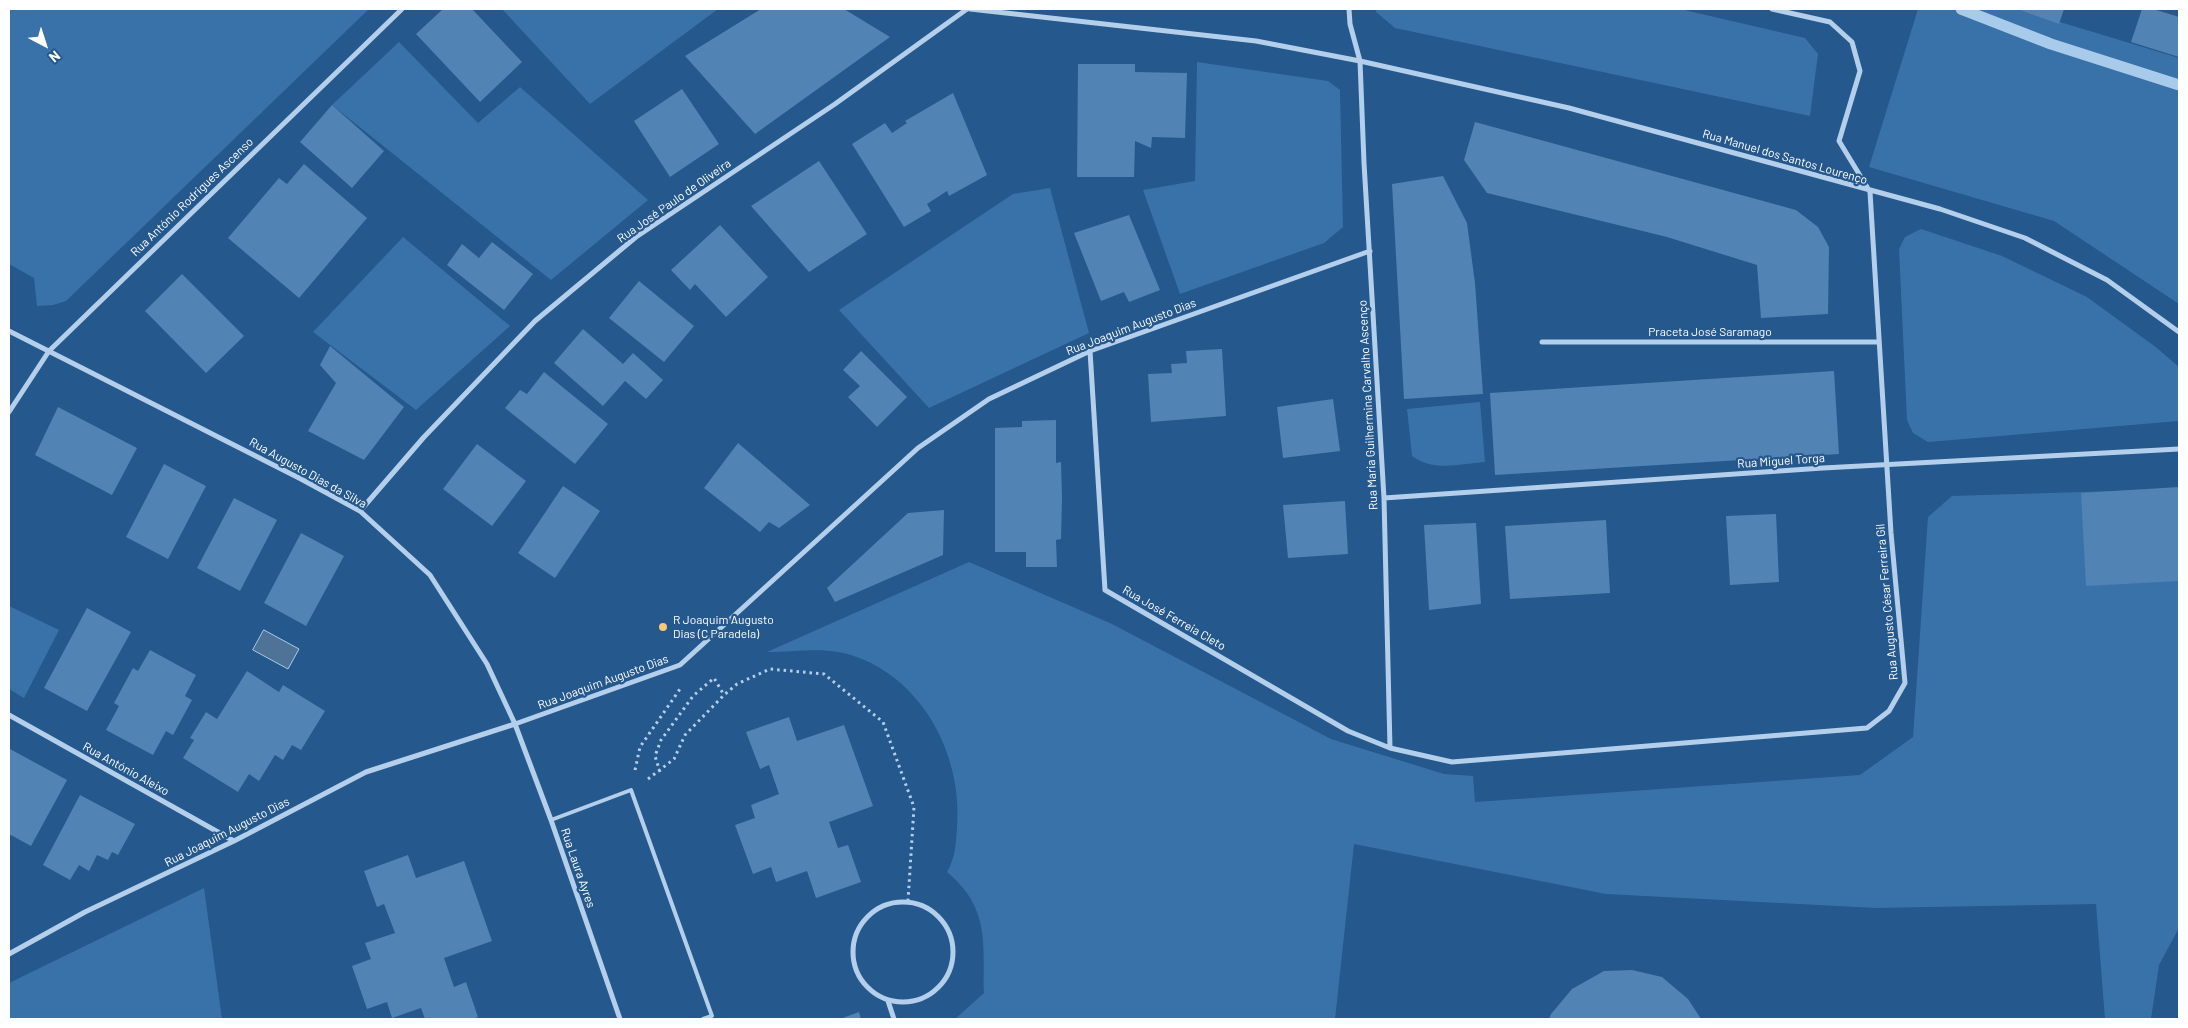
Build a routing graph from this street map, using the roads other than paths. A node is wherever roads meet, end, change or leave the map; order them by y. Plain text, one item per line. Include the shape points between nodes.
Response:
1 (402, 9) edge
2 (969, 9) edge
3 (1349, 9) edge
4 (1772, 9) edge
5 (1360, 61) junction
6 (1870, 192) junction
7 (1370, 251) junction
8 (9, 331) edge
9 (2179, 332) edge
10 (1542, 342) dead end
11 (1879, 342) junction
12 (48, 351) junction
13 (1090, 351) junction
14 (9, 412) edge
15 (2179, 449) edge
16 (1887, 466) junction
17 (1384, 498) junction
18 (360, 511) junction
19 (9, 715) edge
20 (515, 724) junction
21 (1390, 748) junction
22 (551, 820) junction
23 (234, 840) junction
24 (9, 954) edge
25 (888, 1001) junction
26 (620, 1019) edge
27 (703, 1019) edge
28 (894, 1019) edge

1 - 12 street, Rua António Rodrigues Ascenso
2 - 5 street, Rua Manuel dos Santos Lourenço via 1256,41
2 - 18 street, Rua José Paulo de Oliveira via 835,104 636,236 535,321 424,437
3 - 5 street, Rua Maria Guilhermina Carvalho Ascenço
4 - 6 street via 1830,22 1852,42 1860,71 1839,141
5 - 6 street, Rua Manuel dos Santos Lourenço via 1569,108
5 - 7 street, Rua Maria Guilhermina Carvalho Ascenço
6 - 9 street, Rua Manuel dos Santos Lourenço via 1940,209 2025,238 2107,280
6 - 11 street, Rua Augusto César Ferreira Gil
7 - 13 street, Rua Joaquim Augusto Dias
7 - 17 street, Rua Maria Guilhermina Carvalho Ascenço
8 - 12 street, Rua Augusto Dias da Silva
10 - 11 street, Praceta José Saramago
11 - 16 street, Rua Augusto César Ferreira Gil
12 - 14 street, Rua António Rodrigues Ascenso
12 - 18 street, Rua Augusto Dias da Silva
13 - 20 street, Rua Joaquim Augusto Dias via 989,399 918,448 680,664
13 - 21 street, Rua José Ferreia Cleto via 1105,590 1348,731
15 - 16 street, Rua Miguel Torga
16 - 17 street, Rua Miguel Torga
16 - 21 street, Rua Augusto César Ferreira Gil via 1905,683 1889,711 1867,728 1452,762
17 - 21 street, Rua Maria Guilhermina Carvalho Ascenço
18 - 20 street, Rua Augusto Dias da Silva via 430,575 487,664
19 - 23 street, Rua António Aleixo
20 - 22 street, Rua Laura Ayres
20 - 23 street, Rua Joaquim Augusto Dias via 366,772
22 - 26 street, Rua Laura Ayres
22 - 27 lane via 631,790 712,1016
23 - 24 street, Rua Joaquim Augusto Dias via 85,912
25 - 25 street via 871,992 859,978 852,961 853,942 860,924 873,911 889,903 908,901 926,907 941,918 950,934 954,953 950,971 939,987 924,998 906,1003
25 - 28 street

